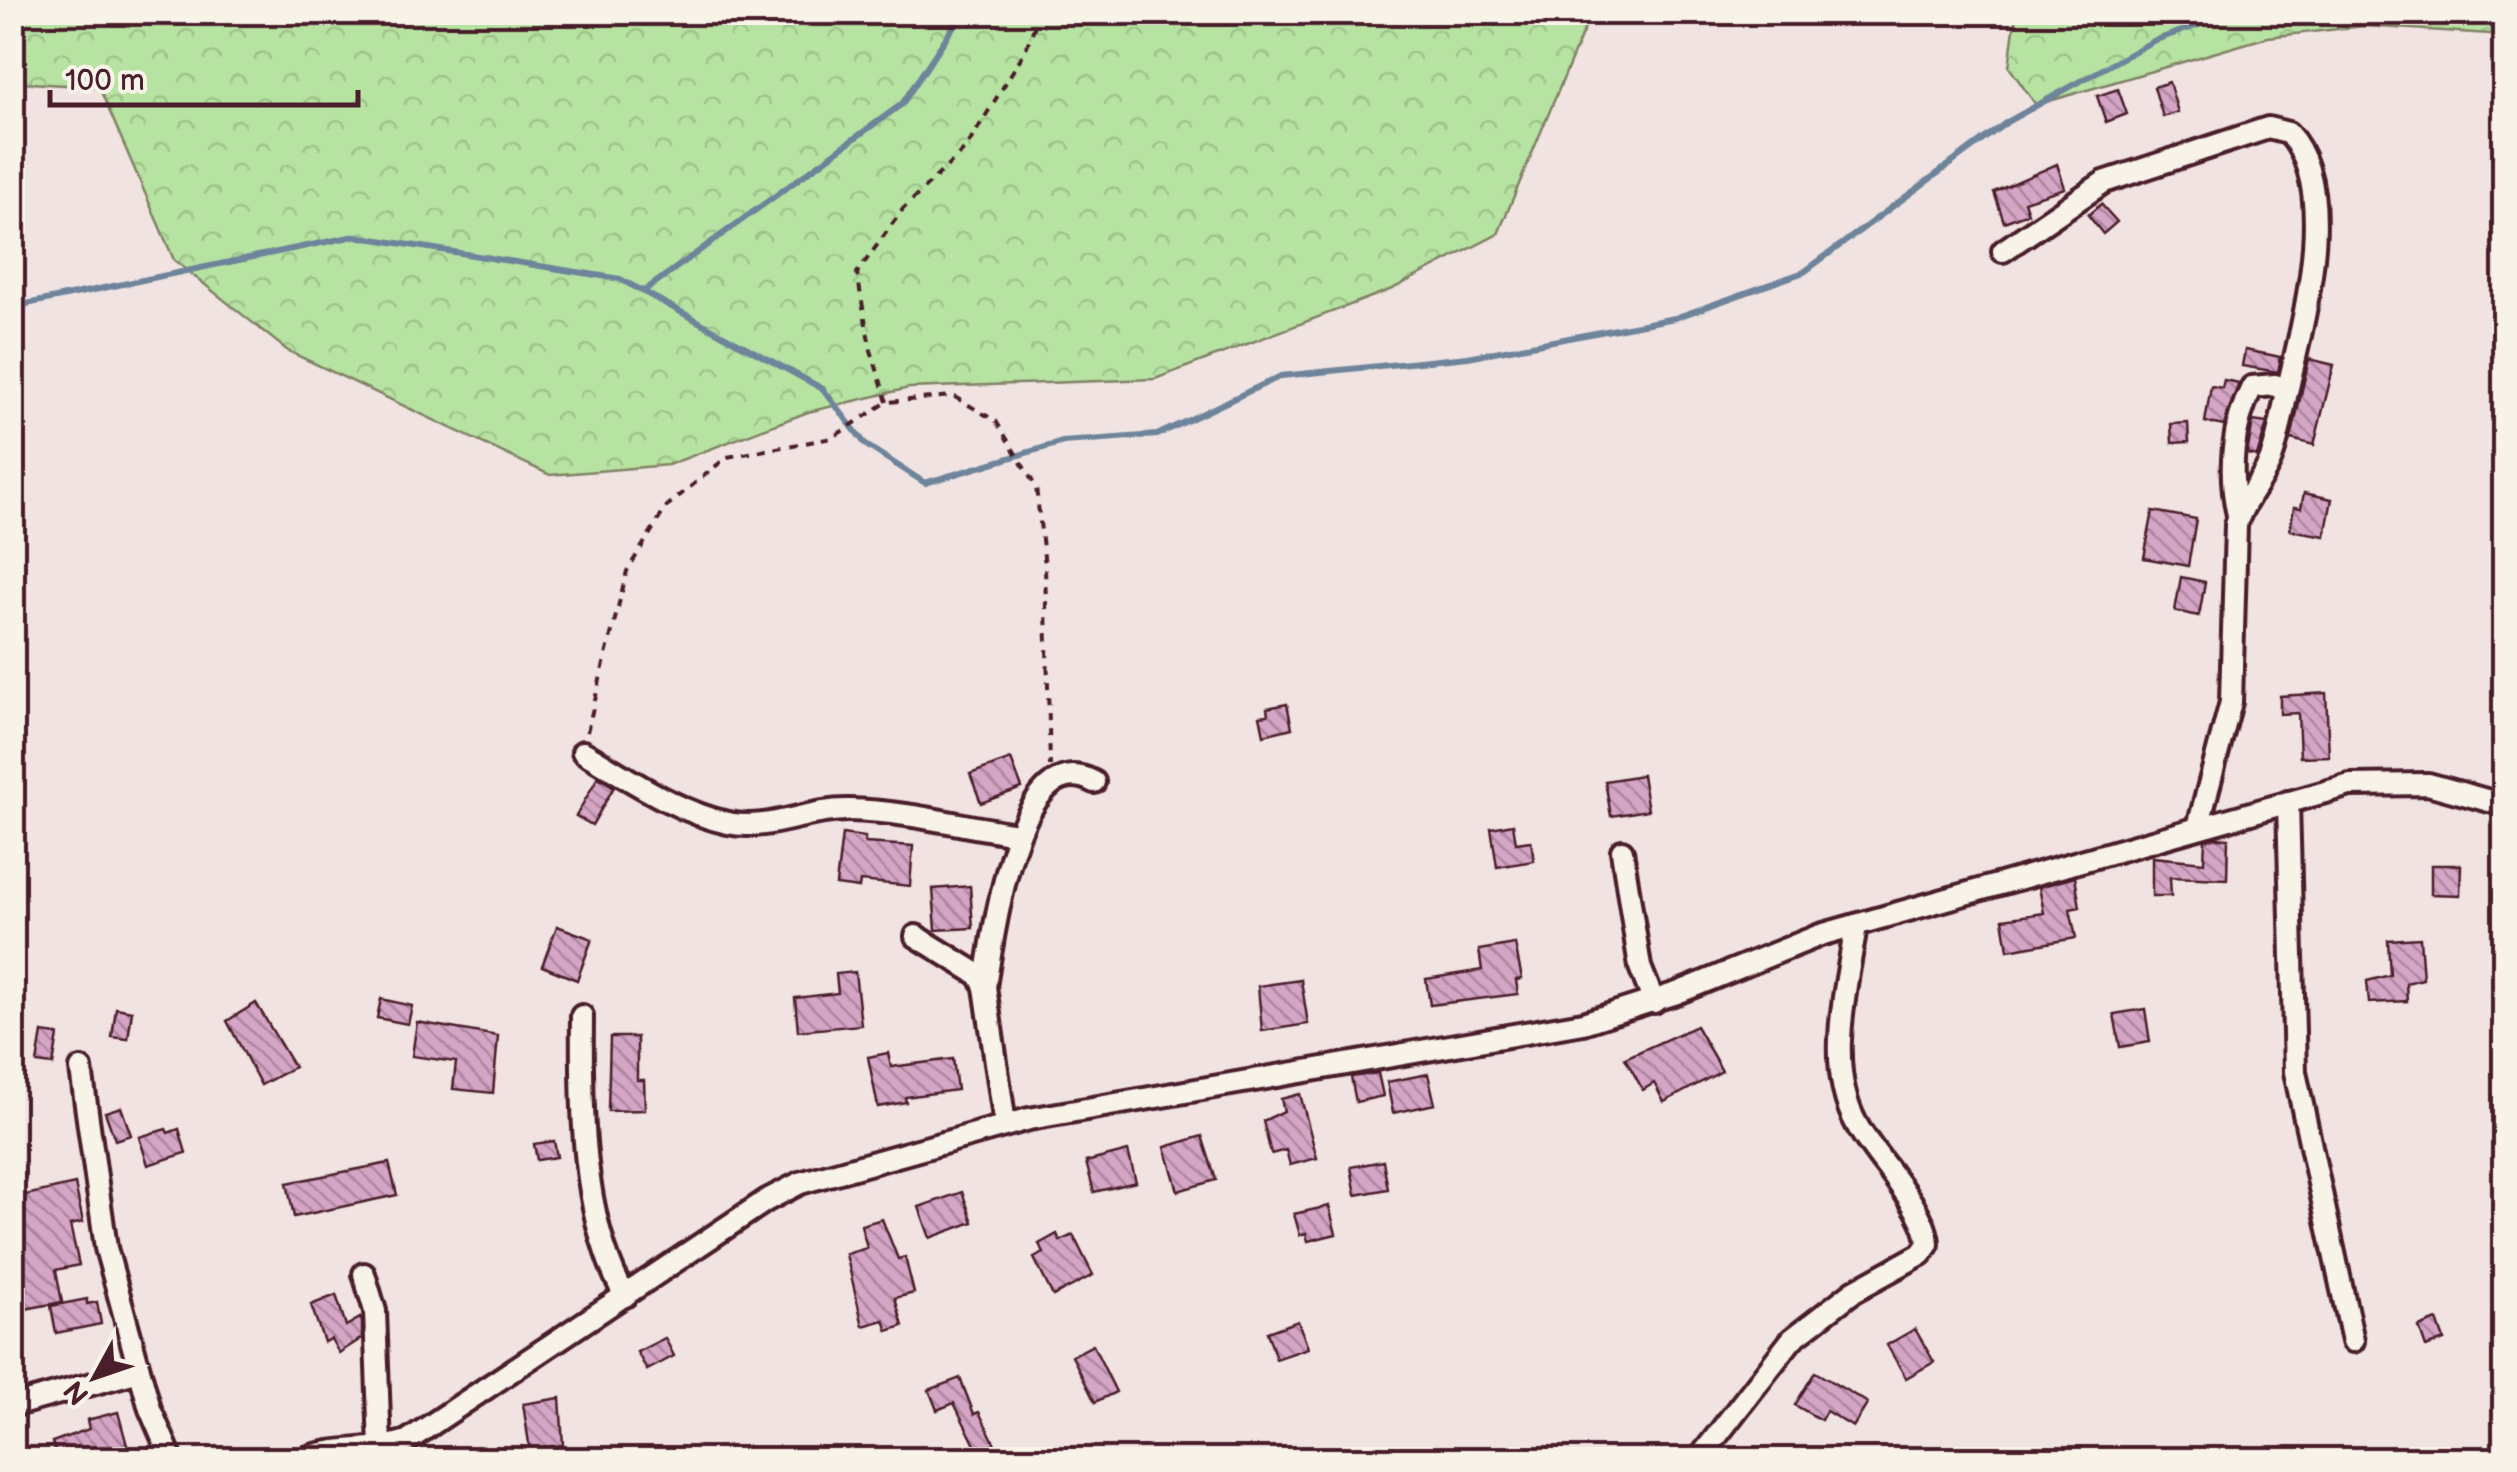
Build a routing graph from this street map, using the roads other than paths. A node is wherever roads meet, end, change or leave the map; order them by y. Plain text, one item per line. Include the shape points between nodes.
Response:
1 (2002, 251) dead end
2 (2286, 391) junction
3 (2238, 517) junction
4 (583, 752) road end
5 (1094, 782) dead end
6 (2288, 802) junction
7 (2504, 805) edge
8 (2198, 828) junction
9 (1016, 834) junction
10 (1622, 850) dead end
11 (1856, 925) junction
12 (916, 936) dead end
13 (985, 987) junction
14 (1654, 1002) junction
15 (582, 1016) dead end
16 (80, 1069) dead end
17 (1005, 1124) junction
18 (364, 1274) dead end
19 (625, 1296) junction
20 (2352, 1341) dead end
21 (139, 1370) junction
22 (12, 1406) edge
23 (380, 1448) junction
24 (172, 1460) edge
25 (301, 1460) edge
26 (1698, 1460) edge

1 - 2 street via 2104,182 2268,128 2288,132 2304,156 2314,255
2 - 3 street via 2270,462
2 - 3 street via 2262,383 2245,402 2234,442
3 - 8 street via 2231,702
4 - 9 street via 656,794 726,823 747,826 852,810
5 - 9 street via 1066,776
6 - 7 street via 2392,781
6 - 8 street
6 - 20 street via 2295,1072
8 - 11 street
9 - 13 street
10 - 14 street via 1640,967
11 - 14 street
11 - 26 street via 1840,1058 1845,1095 1855,1122 1922,1221 1928,1244 1820,1314 1792,1340
12 - 13 street via 979,976
13 - 17 street
14 - 17 street via 1501,1040
15 - 19 street via 583,1134 605,1248
16 - 21 street via 103,1232
17 - 19 street via 785,1189
18 - 23 street via 376,1321
19 - 23 street via 428,1429
21 - 22 street
21 - 24 street
23 - 25 street via 332,1450

